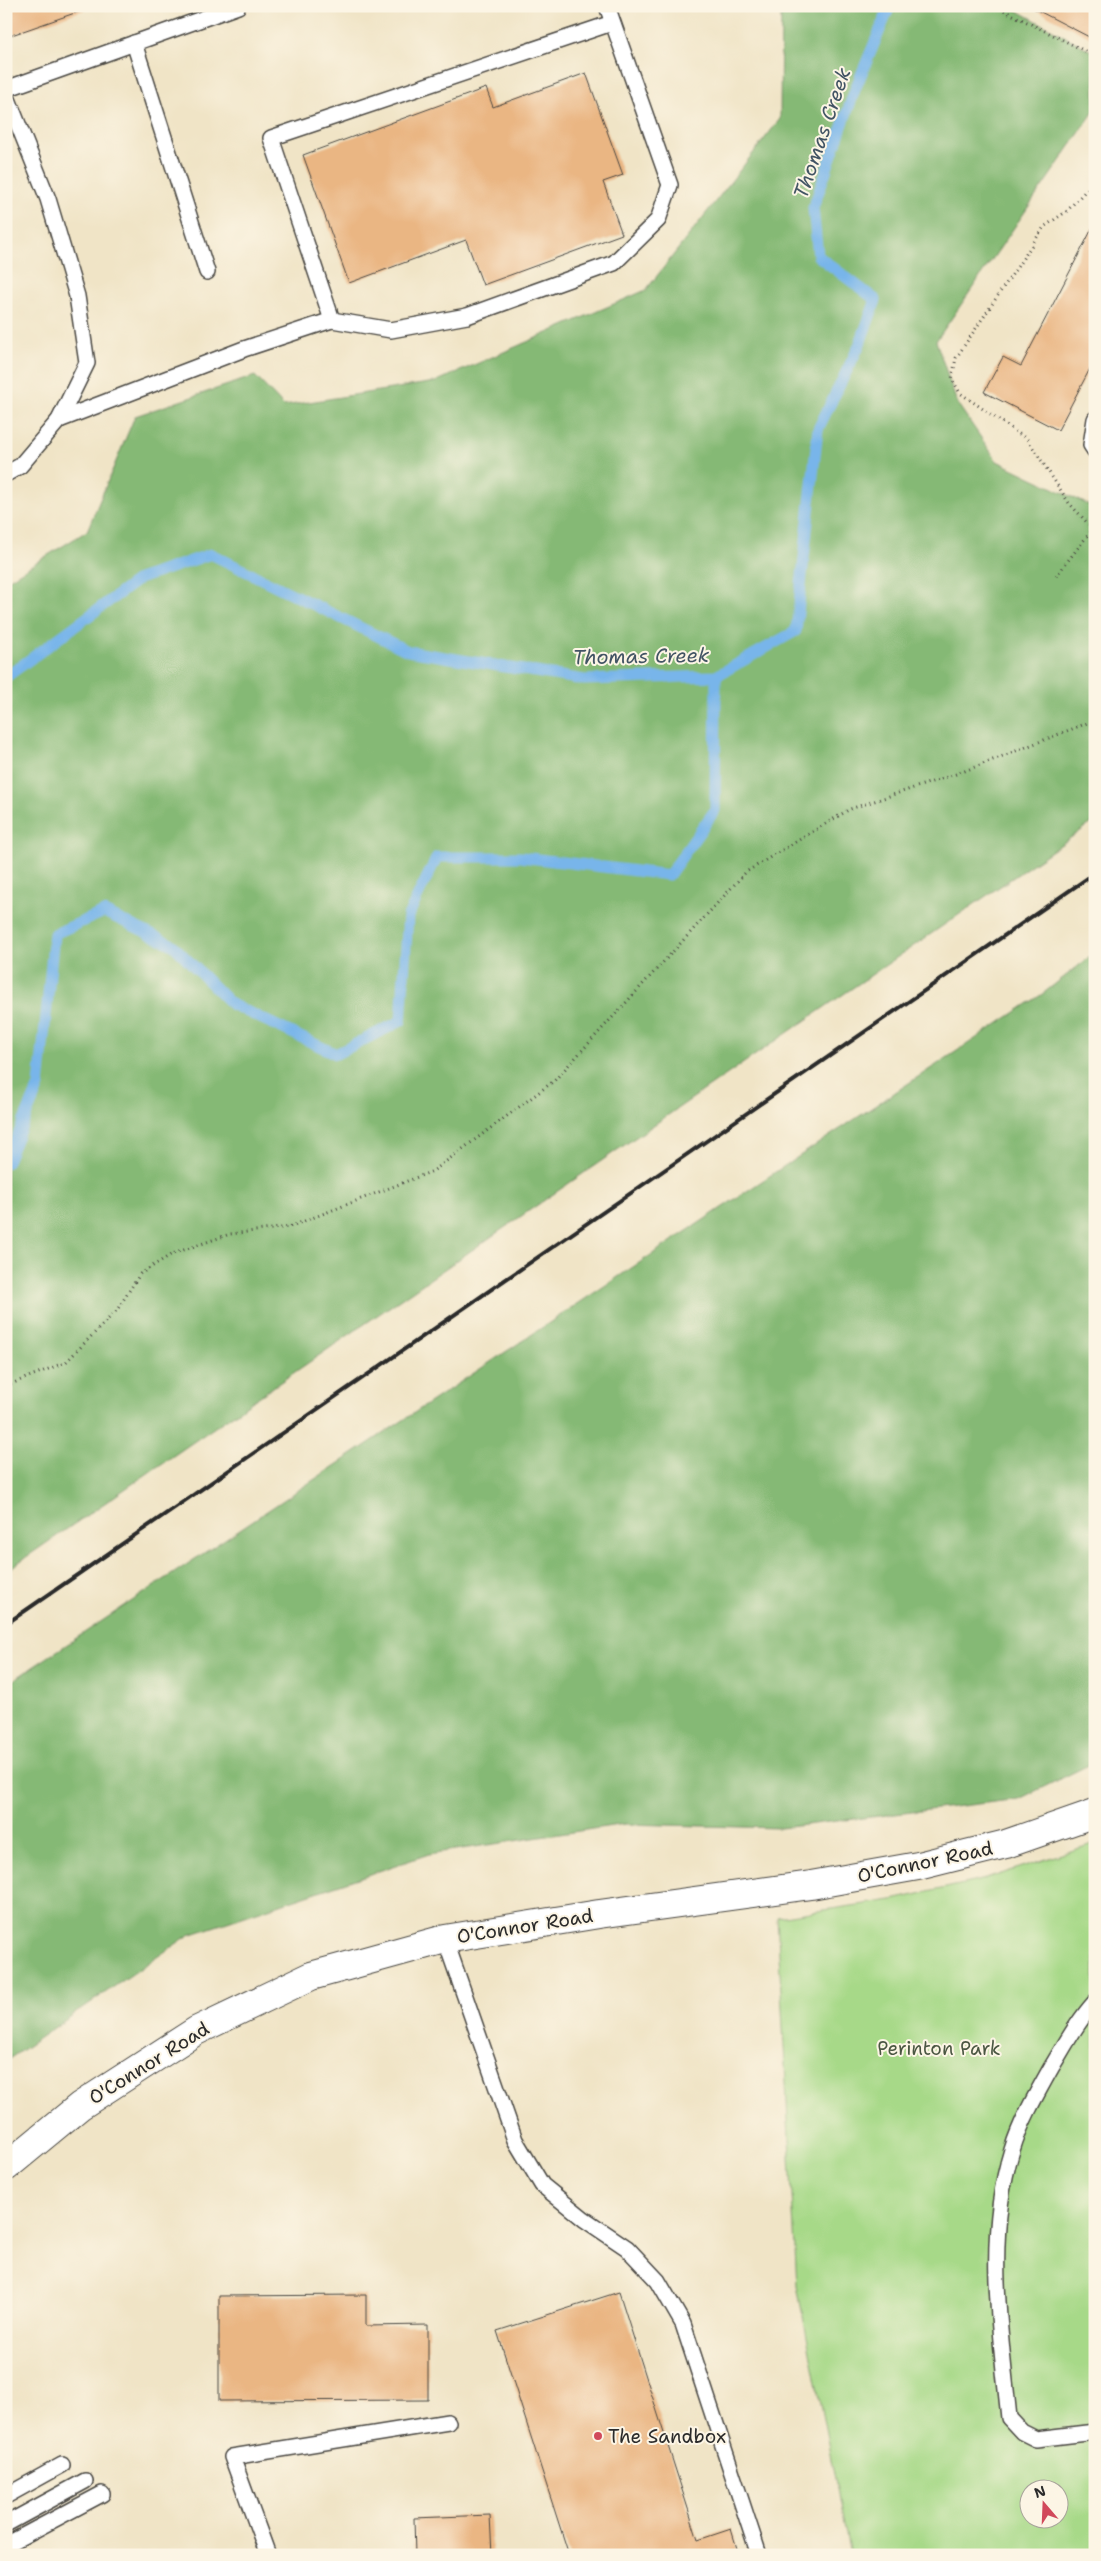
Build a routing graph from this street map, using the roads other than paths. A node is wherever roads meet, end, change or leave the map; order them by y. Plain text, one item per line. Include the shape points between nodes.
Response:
1 (238, 6) edge
2 (607, 6) edge
3 (612, 23) junction
4 (134, 43) junction
5 (6, 88) edge
6 (6, 94) edge
7 (207, 272) dead end
8 (332, 320) junction
9 (1095, 419) edge
10 (59, 420) junction
11 (1095, 451) edge
12 (6, 474) edge
13 (1095, 1813) edge
14 (445, 1939) junction
15 (1095, 2002) edge
16 (6, 2168) edge
17 (448, 2422) dead end
18 (1095, 2432) edge
19 (62, 2465) dead end
20 (86, 2481) dead end
21 (102, 2494) dead end
22 (6, 2496) edge
23 (6, 2524) edge
24 (6, 2545) edge
25 (268, 2555) edge
26 (759, 2555) edge

1 - 4 lane
2 - 3 lane
3 - 8 lane via 271,138
3 - 8 lane via 670,185 658,220 614,263 467,316 391,330
4 - 5 lane
4 - 7 lane
6 - 10 lane via 48,199 77,296 87,364
8 - 10 lane via 244,349
9 - 11 lane via 1091,445
10 - 12 lane via 20,466
13 - 14 street, O'Connor Road via 1006,1844 918,1866 812,1885
14 - 16 street, O'Connor Road via 311,1976 196,2031 80,2106
14 - 26 lane via 515,2140 542,2185 626,2248 658,2281 683,2324
15 - 18 lane via 1080,2019 1042,2085 1012,2150 998,2219 997,2275 1009,2418 1022,2432 1036,2439
17 - 25 lane via 232,2457
19 - 22 lane
20 - 23 lane
21 - 24 lane

